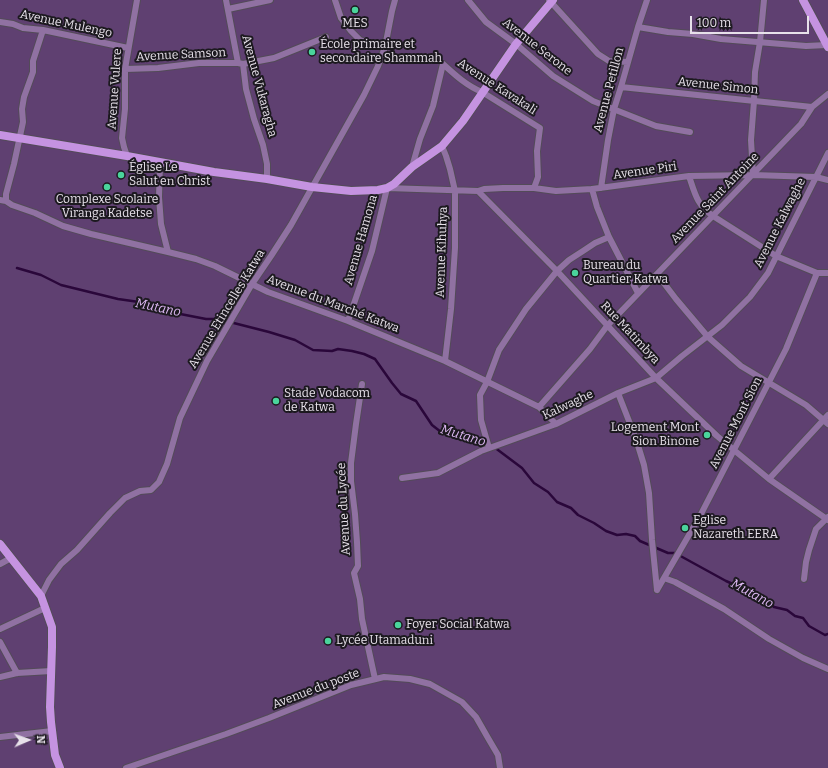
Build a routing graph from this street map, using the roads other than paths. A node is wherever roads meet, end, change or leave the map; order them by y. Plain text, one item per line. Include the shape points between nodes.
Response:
1 (137, 0) edge
2 (226, 0) edge
3 (270, 0) edge
4 (336, 0) edge
5 (395, 0) edge
6 (468, 0) edge
7 (647, 0) edge
8 (764, 0) edge
9 (803, 0) edge
10 (551, 1) edge
11 (228, 9) junction
12 (0, 22) edge
13 (638, 27) junction
14 (43, 30) junction
15 (326, 37) dead end
16 (760, 42) junction
17 (516, 44) junction
18 (827, 46) edge
19 (385, 47) junction
20 (128, 48) junction
21 (628, 62) junction
22 (241, 64) junction
23 (125, 69) junction
24 (621, 87) junction
25 (482, 92) junction
26 (828, 94) edge
27 (754, 101) junction
28 (812, 107) junction
29 (614, 109) junction
30 (690, 132) dead end
31 (0, 135) edge
32 (20, 138) junction
33 (442, 146) junction
34 (828, 153) edge
35 (127, 156) junction
36 (160, 162) junction
37 (412, 167) junction
38 (753, 175) junction
39 (689, 176) junction
40 (816, 177) junction
41 (267, 178) junction
42 (828, 180) edge
43 (312, 187) junction
44 (388, 188) junction
45 (534, 188) junction
46 (601, 188) junction
47 (592, 189) junction
48 (455, 191) junction
49 (478, 191) junction
50 (3, 200) edge
51 (713, 216) junction
52 (610, 237) junction
53 (168, 252) junction
54 (776, 256) junction
55 (557, 271) junction
56 (817, 273) junction
57 (828, 273) edge
58 (657, 274) junction
59 (252, 284) junction
60 (638, 293) junction
61 (348, 322) junction
62 (607, 326) junction
63 (708, 337) junction
64 (445, 361) junction
65 (656, 378) junction
66 (487, 382) junction
67 (769, 383) junction
68 (362, 384) dead end
69 (618, 393) junction
70 (539, 407) junction
71 (827, 419) edge
72 (556, 424) junction
73 (489, 448) junction
74 (734, 450) junction
75 (402, 478) dead end
76 (768, 479) junction
77 (827, 519) edge
78 (0, 544) edge
79 (11, 558) junction
80 (0, 564) edge
81 (664, 578) junction
82 (804, 579) dead end
83 (41, 596) junction
84 (46, 608) junction
85 (0, 629) edge
86 (0, 642) edge
87 (828, 669) edge
88 (51, 671) junction
89 (17, 673) junction
90 (0, 677) edge
91 (375, 679) junction
92 (52, 731) junction
93 (0, 737) edge
94 (60, 768) edge
95 (126, 768) edge
96 (500, 768) edge

1 - 20 street, Avenue Vulere
2 - 11 street, Avenue Vukaragha
3 - 11 street
4 - 19 street via 341,18 360,40
5 - 19 street, Avenue Etincelles Katwa
6 - 17 street, Avenue Serone via 486,22
7 - 13 street, Avenue Petillon
8 - 16 street
9 - 18 street
10 - 17 street
10 - 21 street via 598,54 609,61
11 - 22 street, Avenue Vukaragha
12 - 14 street, Avenue Mulengo
13 - 16 street
13 - 21 street, Avenue Petillon
14 - 20 street, Avenue Mulengo
14 - 32 street via 33,61 33,72 24,96
15 - 22 street, Avenue Samson via 274,58
16 - 18 street
16 - 27 street
17 - 25 street
17 - 29 street, Avenue Serone via 553,76 593,101
19 - 43 street, Avenue Etincelles Katwa via 364,95
20 - 23 street, Avenue Vulere
21 - 24 street, Avenue Petillon
22 - 23 street, Avenue Samson via 199,63
22 - 41 street, Avenue Vukaragha via 254,119 265,151
23 - 35 street, Avenue Vulere via 122,138
24 - 27 street, Avenue Simon
24 - 29 street, Avenue Petillon
25 - 33 street
25 - 37 street, Avenue Kavakali via 443,64 433,106
25 - 45 street, Avenue Kavakali via 540,128 538,176
26 - 28 street, Avenue Saint Antoine
27 - 28 street, Avenue Simon
27 - 38 street via 751,140
28 - 38 street, Avenue Saint Antoine via 801,124
29 - 30 street, Avenue Serone via 656,126
29 - 46 street, Avenue Petillon
31 - 32 street
32 - 35 street
32 - 50 street
33 - 37 street
33 - 48 street, Avenue Kihuhya
34 - 40 street, Avenue Kalwaghe
35 - 36 street
36 - 41 street
36 - 53 street via 161,224
37 - 44 street
38 - 39 street, Avenue Piri
38 - 40 street, Avenue Piri
38 - 51 street, Avenue Saint Antoine
39 - 46 street, Avenue Piri
39 - 51 street via 700,204
40 - 42 street, Avenue Piri
40 - 54 street, Avenue Kalwaghe
41 - 43 street
43 - 44 street via 351,191
43 - 59 street, Avenue Etincelles Katwa via 291,225
44 - 48 street
44 - 61 street, Avenue Hamona via 372,251
45 - 47 street, Avenue Piri via 556,191
45 - 49 street, Avenue Piri
46 - 47 street, Avenue Piri
47 - 52 street
48 - 49 street
48 - 64 street, Avenue Kihuhya via 455,248
49 - 55 street, Rue Matimbya
50 - 53 street, Avenue du Marché Katwa via 63,226
51 - 54 street
51 - 58 street, Avenue Saint Antoine
52 - 55 street via 595,243
52 - 60 street
53 - 59 street, Avenue du Marché Katwa via 196,259
54 - 56 street
54 - 63 street, Avenue Kalwaghe via 768,274 750,297
55 - 62 street, Rue Matimbya
55 - 66 street via 526,309 499,350
56 - 57 street
56 - 67 street, Avenue Mont Sion
58 - 60 street, Avenue Saint Antoine
58 - 63 street
59 - 61 street, Avenue du Marché Katwa
59 - 83 street, Avenue Etincelles Katwa via 207,361 180,418 159,482 151,490 140,491 125,498 61,564
60 - 62 street, Avenue Saint Antoine
61 - 64 street, Avenue du Marché Katwa
62 - 65 street, Rue Matimbya
62 - 70 street, Avenue Saint Antoine
63 - 65 street, Avenue Kalwaghe
63 - 67 street via 741,366
64 - 66 street, Avenue du Marché Katwa
65 - 69 street, Kalwaghe
65 - 74 street, Rue Matimbya
66 - 70 street, Avenue du Marché Katwa
66 - 73 street via 480,395 481,420
67 - 71 street
67 - 74 street, Avenue Mont Sion
68 - 91 street, Avenue du Lycée via 351,463 358,554 358,566 354,573
69 - 72 street, Kalwaghe
69 - 81 street, Avenue Mont Sion via 644,465 649,493 657,590
70 - 72 street, Avenue du Marché Katwa
71 - 76 street
72 - 73 street, Kalwaghe
73 - 75 street, Kalwaghe via 438,473
74 - 76 street, Rue Matimbya
74 - 81 street, Avenue Mont Sion
76 - 77 street, Rue Matimbya
77 - 82 street via 816,529 806,562
78 - 79 street
79 - 80 street
79 - 83 street
81 - 87 street via 724,609 803,658
83 - 84 street
84 - 85 street
84 - 88 street via 52,627
86 - 89 street
88 - 89 street
88 - 92 street
89 - 90 street
91 - 95 street, Avenue du poste via 351,685 233,732
91 - 96 street, Avenue du poste via 403,678 430,684 462,702 485,732 498,755
92 - 93 street
92 - 94 street via 55,755

